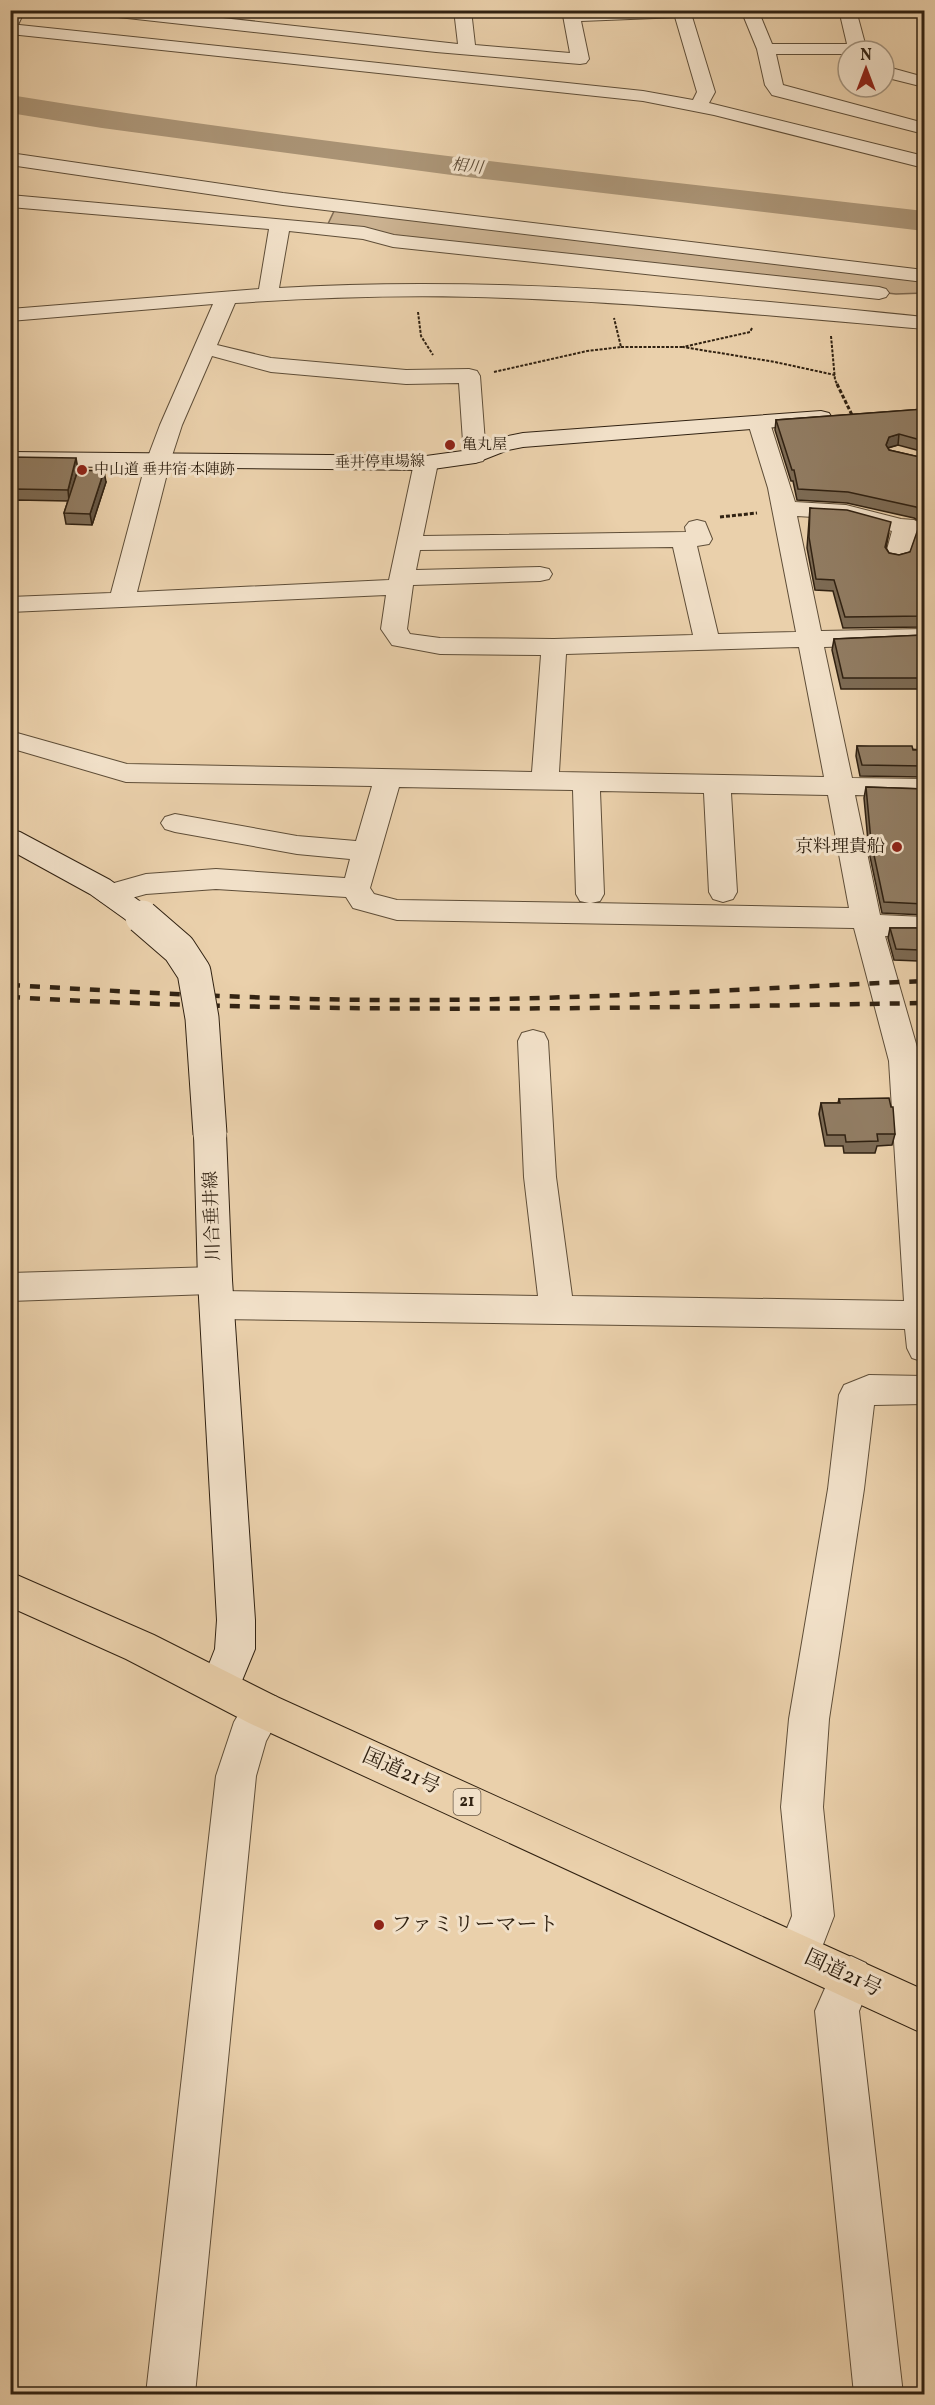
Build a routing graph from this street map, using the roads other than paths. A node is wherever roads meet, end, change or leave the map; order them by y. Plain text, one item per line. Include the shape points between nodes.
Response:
1 (17, 10) edge
2 (100, 10) edge
3 (462, 10) edge
4 (749, 10) edge
5 (847, 10) edge
6 (681, 11) edge
7 (726, 11) edge
8 (146, 13) edge
9 (571, 13) edge
10 (10, 27) edge
11 (855, 39) edge
12 (467, 49) junction
13 (766, 49) junction
14 (836, 50) edge
15 (896, 74) edge
16 (924, 82) edge
17 (699, 105) junction
18 (924, 129) edge
19 (10, 159) edge
20 (924, 162) edge
21 (10, 201) edge
22 (280, 224) junction
23 (924, 276) edge
24 (268, 294) junction
25 (227, 296) junction
26 (901, 296) dead end
27 (10, 315) edge
28 (924, 323) edge
29 (204, 348) junction
30 (852, 415) edge
31 (759, 423) junction
32 (475, 456) junction
33 (10, 459) edge
34 (158, 462) junction
35 (426, 463) junction
36 (785, 510) junction
37 (915, 529) edge
38 (409, 543) junction
39 (897, 557) edge
40 (540, 574) dead end
41 (401, 583) junction
42 (122, 600) junction
43 (10, 604) edge
44 (924, 636) edge
45 (809, 640) junction
46 (707, 643) junction
47 (554, 647) junction
48 (10, 739) edge
49 (388, 778) junction
50 (545, 781) junction
51 (586, 782) junction
52 (717, 785) junction
53 (838, 787) junction
54 (924, 788) edge
55 (175, 823) dead end
56 (10, 838) edge
57 (367, 851) junction
58 (356, 888) junction
59 (723, 892) dead end
60 (110, 894) junction
61 (590, 894) dead end
62 (867, 921) junction
63 (924, 927) edge
64 (532, 1041) dead end
65 (917, 1110) edge
66 (10, 1287) edge
67 (216, 1293) junction
68 (557, 1311) junction
69 (923, 1332) edge
70 (924, 1390) edge
71 (10, 1588) edge
72 (220, 1688) junction
73 (263, 1710) junction
74 (798, 1953) junction
75 (851, 1978) junction
76 (924, 2012) edge
77 (170, 2394) edge
78 (879, 2394) edge

1 - 10 street
2 - 8 street
3 - 12 street
4 - 13 street
5 - 11 street
6 - 7 street
6 - 9 street
6 - 17 street via 706,92
8 - 12 street
9 - 12 street via 580,60
10 - 17 street
13 - 14 street
13 - 18 street via 778,91
15 - 16 street
17 - 20 street
19 - 23 street via 284,199
21 - 22 street
22 - 24 street
22 - 26 street via 364,233 393,241
24 - 25 street
24 - 28 street via 416,290 615,298
25 - 27 street
25 - 29 street
29 - 32 street via 271,365 406,376 469,376
29 - 34 street
30 - 31 street, 垂井停車場線
31 - 32 street, 垂井停車場線 via 523,440
31 - 36 street
32 - 35 street, 垂井停車場線
33 - 34 street, 垂井停車場線
34 - 35 street, 垂井停車場線
34 - 42 street
35 - 38 street
36 - 37 street via 846,512
36 - 45 street
37 - 39 street
38 - 41 street
38 - 46 street via 690,533
40 - 41 street
41 - 42 street
41 - 47 street via 394,629 400,640 440,646
42 - 43 street
44 - 45 street
45 - 46 street
45 - 53 street
46 - 47 street
47 - 50 street
48 - 49 street via 126,773
49 - 50 street
49 - 57 street
50 - 51 street
51 - 52 street
51 - 61 street
52 - 53 street
52 - 59 street
53 - 54 street
53 - 62 street
55 - 57 street via 297,845
56 - 60 street, 川合垂井線
57 - 58 street
58 - 60 street via 216,879 146,884
58 - 62 street via 363,901 397,910
60 - 67 street, 川合垂井線, bridge via 179,949 194,972 202,1018 210,1134
62 - 63 street
62 - 65 street
64 - 68 street via 540,1177
65 - 69 street
66 - 67 street
67 - 68 street
67 - 72 street, 川合垂井線 via 236,1620 235,1650
68 - 69 street
70 - 74 street via 869,1390 857,1395 809,1719 802,1807 813,1916
71 - 72 highway, 国道21号 / 21
72 - 73 highway, 国道21号 / 21
73 - 74 highway, 国道21号 / 21
73 - 77 street via 248,1735 236,1776
74 - 75 highway, 国道21号 / 21
75 - 76 highway, 国道21号 / 21
75 - 78 street via 837,2011

